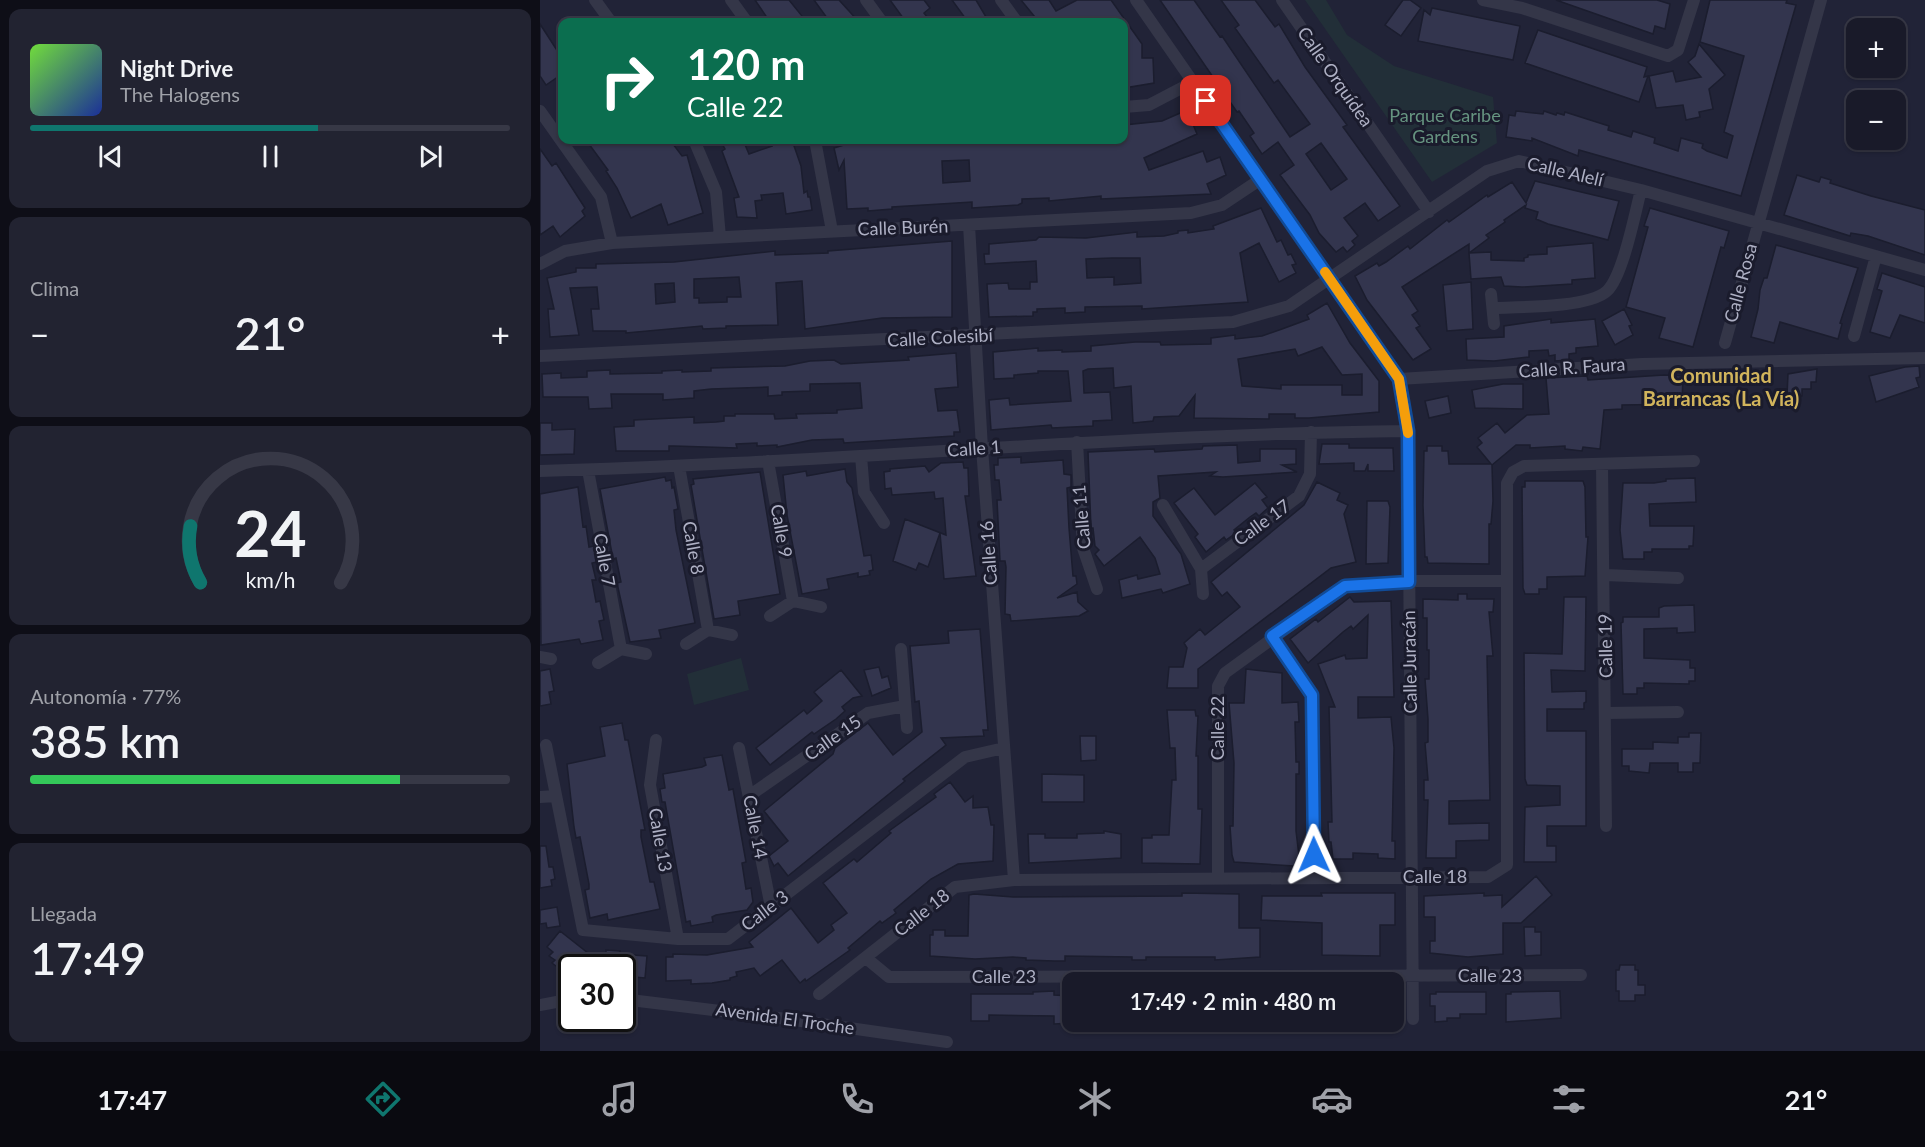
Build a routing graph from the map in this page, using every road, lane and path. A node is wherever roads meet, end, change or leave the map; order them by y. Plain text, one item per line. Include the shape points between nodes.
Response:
1 (595, 0) edge
2 (731, 0) edge
3 (867, 0) edge
4 (1001, 0) edge
5 (1136, 0) edge
6 (1282, 0) edge
7 (1483, 0) edge
8 (1694, 0) edge
9 (1821, 0) edge
10 (608, 18) edge
11 (744, 18) edge
12 (879, 18) edge
13 (1014, 18) edge
14 (1192, 82) junction
15 (1128, 107) edge
16 (540, 111) edge
17 (558, 136) edge
18 (563, 144) edge
19 (696, 144) edge
20 (817, 144) edge
21 (1261, 179) junction
22 (1641, 190) junction
23 (1429, 212) junction
24 (1758, 223) junction
25 (969, 225) junction
26 (832, 231) junction
27 (720, 237) junction
28 (612, 243) junction
29 (1876, 256) junction
30 (540, 264) edge
31 (1925, 270) edge
32 (1330, 280) junction
33 (1491, 294) dead end
34 (1493, 308) junction
35 (1494, 324) dead end
36 (975, 336) junction
37 (1854, 336) dead end
38 (1725, 343) dead end
39 (540, 356) edge
40 (1925, 358) edge
41 (1399, 379) junction
42 (1408, 431) junction
43 (1311, 432) junction
44 (1077, 442) junction
45 (982, 448) junction
46 (861, 456) junction
47 (768, 461) junction
48 (1694, 461) dead end
49 (1602, 465) junction
50 (679, 466) junction
51 (588, 470) junction
52 (540, 471) edge
53 (1163, 505) dead end
54 (884, 523) dead end
55 (1201, 569) junction
56 (1605, 575) junction
57 (1678, 578) dead end
58 (1506, 581) junction
59 (1409, 582) junction
60 (1097, 589) dead end
61 (1203, 594) dead end
62 (793, 601) junction
63 (821, 607) dead end
64 (770, 616) dead end
65 (708, 630) junction
66 (732, 635) dead end
67 (1272, 636) junction
68 (686, 644) dead end
69 (621, 649) junction
70 (901, 649) dead end
71 (646, 654) dead end
72 (598, 663) dead end
73 (905, 706) junction
74 (1678, 712) dead end
75 (1606, 713) junction
76 (907, 728) dead end
77 (656, 740) dead end
78 (546, 745) dead end
79 (739, 748) dead end
80 (1004, 748) junction
81 (540, 796) edge
82 (556, 796) junction
83 (749, 796) junction
84 (1606, 826) dead end
85 (1412, 876) junction
86 (1314, 878) junction
87 (1218, 879) junction
88 (1014, 880) junction
89 (771, 907) junction
90 (678, 939) junction
91 (866, 958) junction
92 (1581, 975) dead end
93 (1413, 976) junction
94 (819, 994) dead end
95 (636, 1001) edge
96 (558, 1002) edge
97 (540, 1005) edge
98 (1413, 1019) dead end
99 (947, 1042) dead end

1 - 10 street
2 - 11 street
3 - 12 street
4 - 13 street
5 - 14 street, Calle Juracán
6 - 23 street, Calle Orquídea
7 - 8 street via 1522,8 1668,56 1678,50
9 - 24 street, Calle Rosa
14 - 15 street via 1149,105
14 - 21 street, Calle Juracán
16 - 17 street
18 - 28 street via 601,197
19 - 27 street via 716,192
20 - 26 street
21 - 25 street, Calle Burén via 1222,205 1191,213
21 - 32 street, Calle Juracán
22 - 23 street, Calle Alelí via 1519,161 1487,171
22 - 24 street, Calle Alelí
22 - 34 street via 1618,275 1607,292 1579,303
23 - 32 street, Calle Alelí
24 - 29 street, Calle Alelí
24 - 38 street, Calle Rosa
25 - 26 street, Calle Burén
25 - 36 street, Calle 16
26 - 27 street, Calle Burén
27 - 28 street, Calle Burén
28 - 30 street, Calle Burén via 565,251
29 - 31 street, Calle Alelí
29 - 37 street
32 - 36 street, Calle Colesibí via 1289,306 1233,322
32 - 41 street, Calle Juracán
33 - 34 street
34 - 35 street
36 - 39 street, Calle Colesibí
36 - 45 street, Calle 16
40 - 41 street, Calle R. Faura via 1642,364
41 - 42 street, Calle Juracán
42 - 43 street, Calle 1
42 - 59 street, Calle Juracán
43 - 44 street, Calle 1
43 - 55 street, Calle 17 via 1310,474 1299,496
44 - 45 street, Calle 1
44 - 60 street, Calle 11 via 1083,548
45 - 46 street, Calle 1
45 - 80 street, Calle 16
46 - 47 street, Calle 1
46 - 54 street via 864,492
47 - 50 street, Calle 1
47 - 62 street, Calle 9
48 - 49 street, Calle 18
49 - 56 street, Calle 19
49 - 58 street, Calle 18 via 1524,466 1513,472 1507,483
50 - 51 street, Calle 1
50 - 65 street, Calle 8
51 - 52 street, Calle 1
51 - 69 street, Calle 7
53 - 55 street
55 - 61 street
56 - 57 street
56 - 75 street, Calle 19
58 - 59 street, Calle 22
58 - 85 street, Calle 18 via 1507,865 1488,877
59 - 67 street, Calle 22 via 1345,586
59 - 85 street, Calle Juracán
62 - 63 street
62 - 64 street
65 - 66 street
65 - 68 street
67 - 86 street via 1312,695
67 - 87 street, Calle 22 via 1225,673 1218,686
69 - 71 street
69 - 72 street
70 - 73 street
73 - 76 street
73 - 83 street, Calle 15 via 868,712
74 - 75 street
75 - 84 street, Calle 19
77 - 90 street, Calle 13 via 650,785
78 - 82 street
79 - 83 street, Calle 14
80 - 88 street, Calle 16
80 - 89 street, Calle 3 via 965,758
81 - 82 street
82 - 90 street, Calle 3 via 584,930
83 - 89 street, Calle 14
85 - 86 street, Calle 18
85 - 93 street, Calle Juracán
86 - 87 street, Calle 18
87 - 88 street, Calle 18
88 - 91 street, Calle 18 via 955,887
89 - 90 street, Calle 3 via 728,939
91 - 93 street, Calle 23 via 889,977
91 - 94 street, Calle 18
92 - 93 street, Calle 23
93 - 98 street, Calle Juracán
95 - 99 street, Avenida El Troche
96 - 97 street

